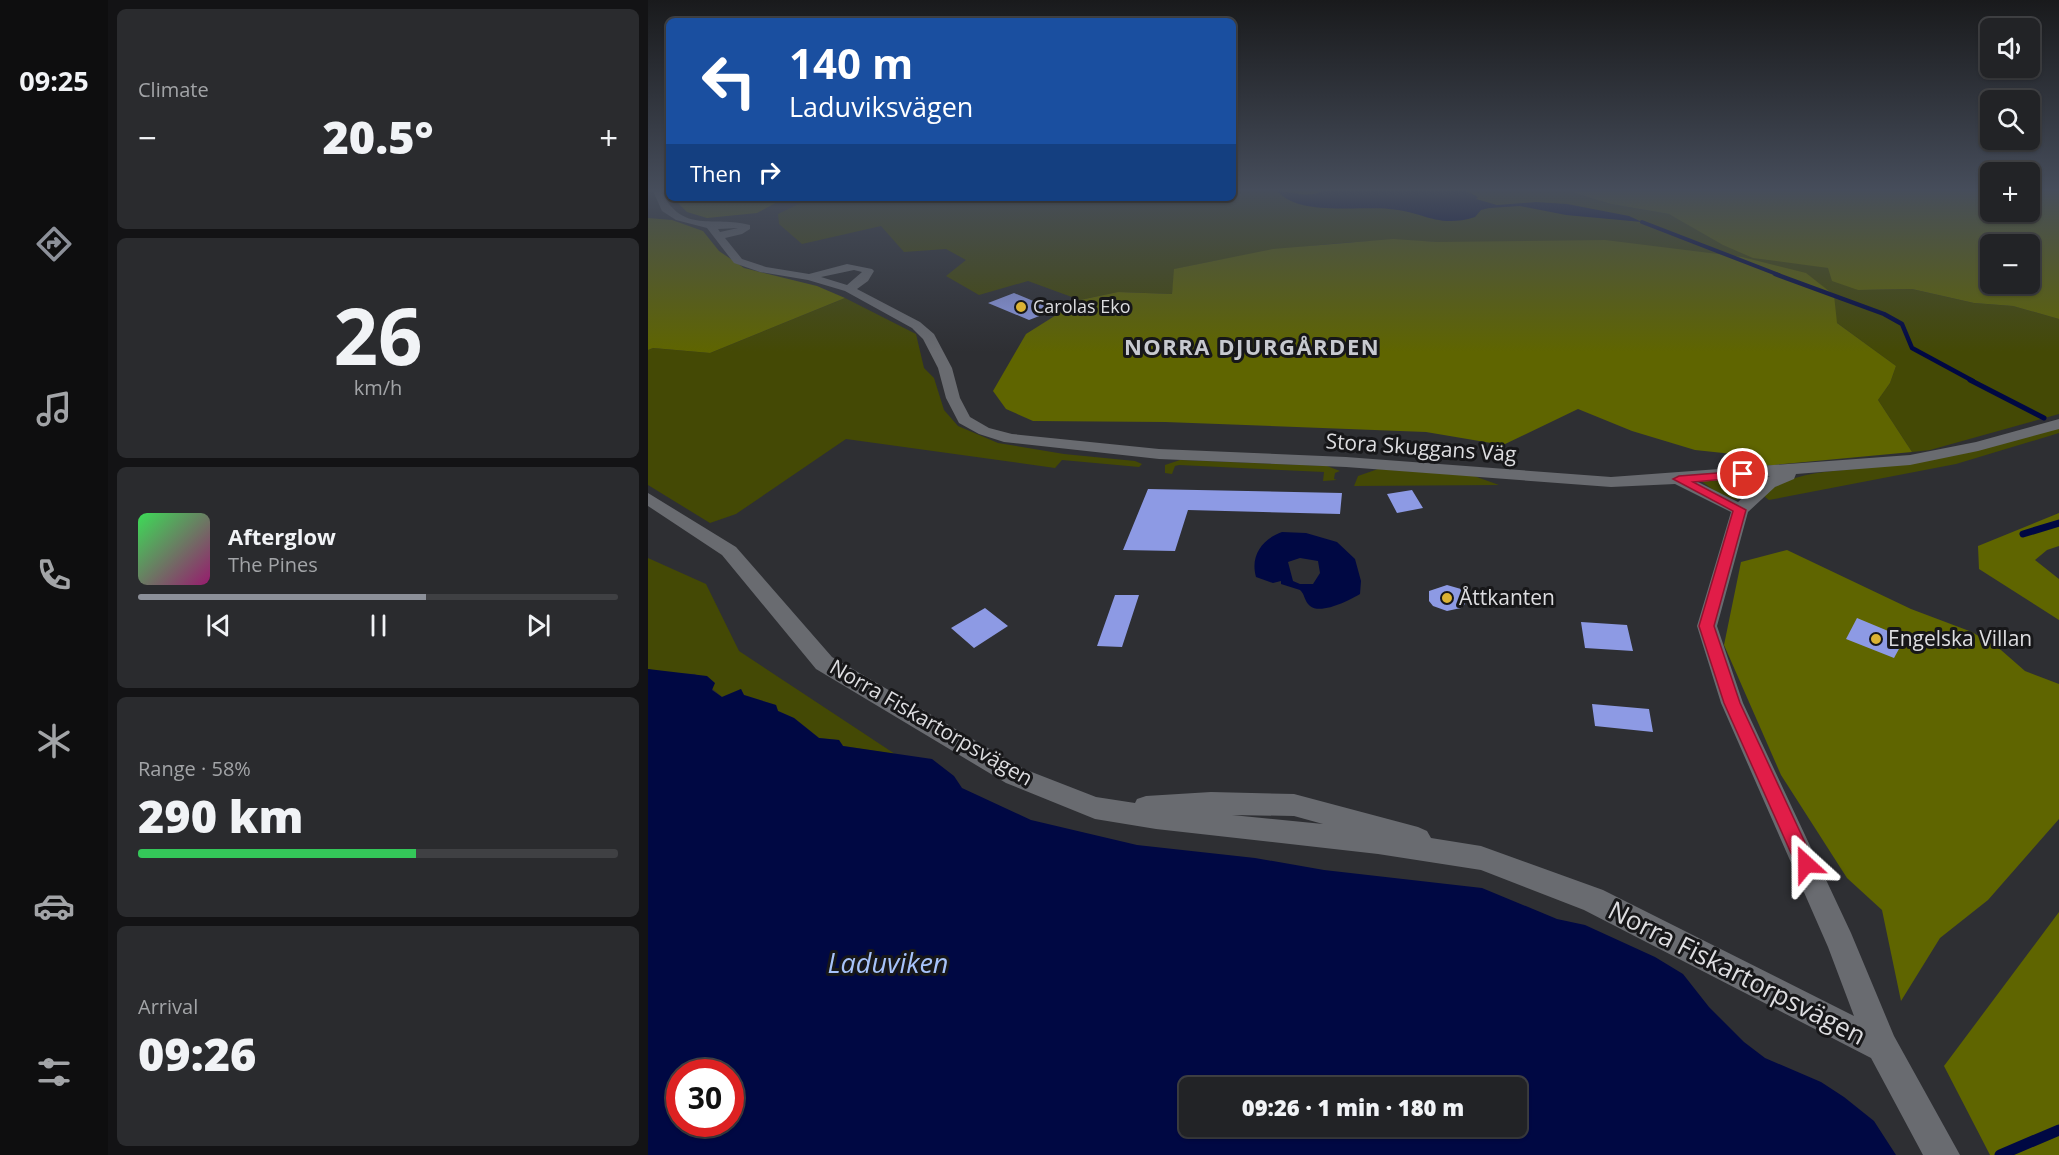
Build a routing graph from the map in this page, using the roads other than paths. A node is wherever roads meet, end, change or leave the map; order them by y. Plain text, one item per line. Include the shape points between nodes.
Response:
1 (725, 245) edge
2 (809, 277) junction
3 (849, 289) junction
4 (2059, 424) edge
5 (1808, 469) junction
6 (1679, 479) junction
7 (648, 498) edge
8 (1740, 510) junction
9 (1882, 1047) junction
10 (1941, 1153) edge

1 - 2 street, Stora Skuggans Väg via 738,261 750,266
2 - 3 street, Stora Skuggans Väg
2 - 3 street, Stora Skuggans Väg via 865,268 868,271 864,279
3 - 6 street, Stora Skuggans Väg via 916,325 929,337 964,420 1010,439 1159,454 1346,462 1582,481
4 - 5 street, Stora Skuggans Väg via 1910,460
5 - 6 street, Stora Skuggans Väg
5 - 8 street via 1778,478
6 - 8 street
7 - 9 street, Norra Fiskartorpsvägen via 729,551 824,663 1015,776 1095,808 1480,858 1593,900
8 - 9 street via 1707,626 1732,703 1841,943
9 - 10 street, Norra Fiskartorpsvägen

